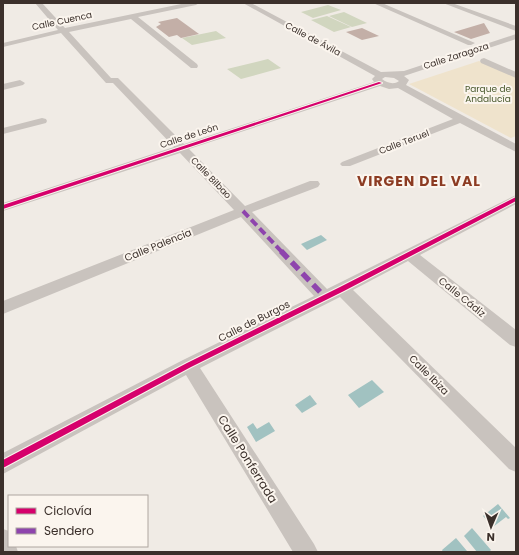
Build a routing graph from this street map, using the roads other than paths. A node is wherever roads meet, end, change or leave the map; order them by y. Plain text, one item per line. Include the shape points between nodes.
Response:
1 (38, 3) edge
2 (196, 3) edge
3 (246, 3) edge
4 (376, 3) edge
5 (446, 3) edge
6 (137, 6) dead end
7 (146, 13) junction
8 (132, 16) junction
9 (516, 29) edge
10 (62, 30) junction
11 (516, 36) edge
12 (471, 43) dead end
13 (516, 43) edge
14 (3, 45) edge
15 (484, 62) dead end
16 (194, 66) dead end
17 (516, 75) edge
18 (380, 79) junction
19 (400, 80) junction
20 (20, 83) dead end
21 (3, 87) edge
22 (461, 119) junction
23 (42, 121) dead end
24 (3, 131) edge
25 (182, 148) junction
26 (516, 149) edge
27 (346, 164) dead end
28 (314, 184) dead end
29 (516, 199) edge
30 (3, 207) edge
31 (243, 211) junction
32 (409, 254) junction
33 (342, 289) junction
34 (324, 297) junction
35 (3, 308) edge
36 (516, 340) edge
37 (189, 365) junction
38 (516, 462) edge
39 (3, 464) edge
40 (3, 540) edge
41 (6, 552) edge
42 (306, 552) edge

1 - 10 street
2 - 7 street, Calle Cuenca
3 - 18 street, Calle de Ávila
4 - 12 street
5 - 9 street
6 - 7 street
7 - 8 street, Calle Cuenca
8 - 10 street, Calle Cuenca
8 - 16 street
10 - 14 street, Calle Cuenca
10 - 25 street, Calle Bilbao via 109,81 114,80
11 - 19 street, Calle Zaragoza
13 - 19 street, Calle Zaragoza
15 - 17 street
18 - 19 street via 388,86
18 - 25 street, Calle de León
19 - 22 street
20 - 21 street
22 - 26 street
22 - 27 street, Calle Teruel
23 - 24 street
25 - 30 street, Calle de León
25 - 31 street, Calle Bilbao
28 - 31 street, Calle Palencia
29 - 32 street, Calle de Burgos
31 - 34 street, Calle Bilbao
31 - 35 street, Calle Palencia
32 - 33 street, Calle de Burgos
32 - 36 street, Calle Cádiz
33 - 34 street, Calle de Burgos
33 - 38 street, Calle Ibiza
34 - 37 street, Calle de Burgos
37 - 39 street, Calle de Burgos
37 - 42 street, Calle Ponferrada
40 - 41 street

